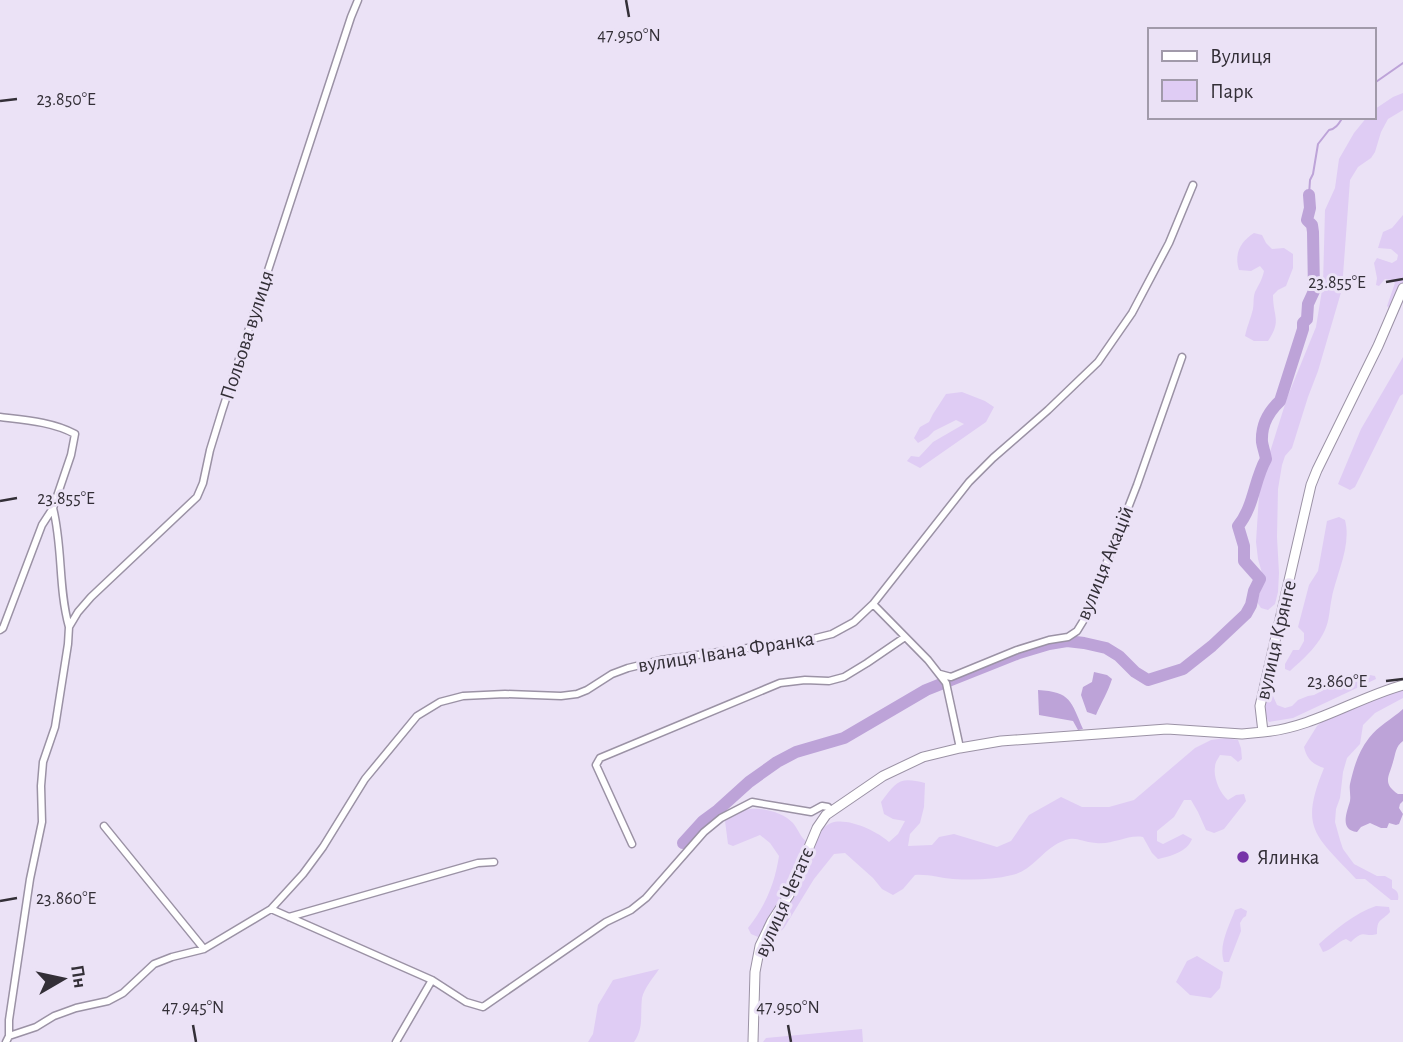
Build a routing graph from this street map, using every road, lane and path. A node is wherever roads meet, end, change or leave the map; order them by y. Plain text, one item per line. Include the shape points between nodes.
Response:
1 (358, 0) edge
2 (1193, 185) dead end
3 (1403, 288) edge
4 (1182, 358) dead end
5 (0, 417) edge
6 (53, 508) junction
7 (873, 604) junction
8 (69, 627) junction
9 (0, 630) edge
10 (905, 637) junction
11 (940, 674) junction
12 (1403, 685) edge
13 (1263, 732) junction
14 (960, 748) junction
15 (831, 811) junction
16 (104, 826) dead end
17 (632, 844) dead end
18 (494, 862) dead end
19 (271, 909) junction
20 (289, 917) junction
21 (204, 949) junction
22 (432, 980) junction
23 (8, 1039) edge
24 (396, 1042) edge
25 (752, 1042) edge

1 - 8 street, Польова вулиця via 197,497 91,597
2 - 7 street, вулиця Івана Франка via 1132,313 1098,362 970,482
3 - 13 street, вулиця Крянге via 1311,485 1260,706
4 - 11 street, вулиця Акацій via 1138,485 1077,631 951,677
5 - 6 street via 75,434
6 - 8 street, Польова вулиця
6 - 9 street
7 - 10 street
7 - 19 street, вулиця Івана Франка via 832,634 661,660 612,674 577,694 463,696 440,702 417,716 365,779 323,848
8 - 23 street, Польова вулиця via 55,727 43,762 42,821
10 - 11 street
10 - 17 street via 844,677 780,683 600,758 596,765
11 - 14 street
12 - 13 street via 1306,722
13 - 14 street, вулиця Крянге via 1167,729
14 - 15 street, вулиця Крянге via 883,776
15 - 22 street via 822,806 811,813 752,802 721,818 639,904 483,1007 466,1002
15 - 25 street, вулиця Четатє via 817,828 761,946 755,972
16 - 21 street
18 - 20 street
19 - 20 street
19 - 21 street, вулиця Івана Франка
20 - 22 street
21 - 23 street, вулиця Івана Франка via 154,964 124,993 54,1016
22 - 24 street

